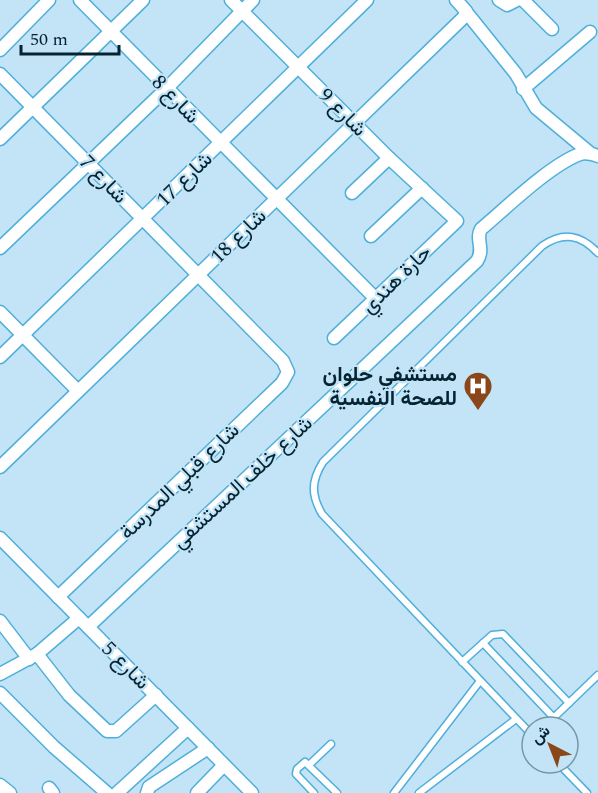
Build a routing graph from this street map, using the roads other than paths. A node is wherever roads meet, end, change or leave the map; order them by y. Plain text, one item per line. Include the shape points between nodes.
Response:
1 (49, 0) edge
2 (80, 0) edge
3 (142, 0) edge
4 (231, 0) edge
5 (253, 0) edge
6 (367, 0) edge
7 (499, 0) edge
8 (517, 0) edge
9 (523, 0) edge
10 (462, 4) edge
11 (242, 11) junction
12 (552, 29) dead end
13 (111, 32) junction
14 (590, 32) dead end
15 (0, 50) edge
16 (300, 68) junction
17 (0, 74) edge
18 (166, 88) junction
19 (523, 89) junction
20 (33, 107) junction
21 (355, 123) junction
22 (0, 139) edge
23 (221, 144) junction
24 (596, 155) edge
25 (389, 158) junction
26 (88, 163) junction
27 (422, 188) junction
28 (352, 193) dead end
29 (277, 198) junction
30 (143, 219) junction
31 (457, 220) joint
32 (371, 236) dead end
33 (0, 249) edge
34 (598, 254) edge
35 (198, 275) junction
36 (375, 298) junction
37 (0, 312) edge
38 (23, 335) junction
39 (334, 338) dead end
40 (0, 357) edge
41 (283, 361) joint
42 (78, 391) junction
43 (0, 467) edge
44 (0, 538) edge
45 (10, 548) junction
46 (0, 558) edge
47 (58, 597) junction
48 (0, 621) edge
49 (83, 622) junction
50 (483, 643) junction
51 (33, 656) junction
52 (462, 662) junction
53 (0, 674) edge
54 (598, 675) edge
55 (480, 681) junction
56 (0, 693) edge
57 (156, 695) junction
58 (569, 703) junction
59 (551, 715) edge
60 (557, 715) edge
61 (516, 719) junction
62 (520, 723) edge
63 (188, 728) junction
64 (331, 744) dead end
65 (208, 748) junction
66 (310, 764) junction
67 (224, 765) junction
68 (570, 775) edge
69 (0, 785) edge
70 (308, 787) junction
71 (10, 793) edge
72 (107, 793) edge
73 (117, 793) edge
74 (147, 793) edge
75 (197, 793) edge
76 (252, 793) edge
77 (302, 793) edge
78 (314, 793) edge
79 (337, 793) edge
80 (394, 793) edge
81 (419, 793) edge
82 (587, 793) edge

1 - 15 street
2 - 13 street, شارع 8
3 - 13 street
4 - 11 street, شارع 9
5 - 11 street
6 - 16 street, شارع 17
7 - 8 street via 507,5
9 - 12 street
10 - 19 street via 516,74
10 - 21 street, شارع 18
11 - 16 street, شارع 9
11 - 18 street
13 - 18 street, شارع 8
13 - 20 street
14 - 19 street
16 - 21 street, شارع 9
16 - 23 street, شارع 17
17 - 20 street, شارع 7
18 - 23 street, شارع 8
18 - 26 street
19 - 24 street via 528,100 552,123
20 - 22 street
20 - 26 street, شارع 7
21 - 25 street, شارع 9
21 - 29 street, شارع 18
23 - 29 street, شارع 8
23 - 30 street, شارع 17
24 - 49 street, شارع خلف المستشفي via 575,157 547,175 482,229 482,252 477,261
25 - 27 street, شارع 9
25 - 28 street
26 - 30 street, شارع 7
26 - 33 street
27 - 31 street, شارع 9
27 - 32 street
29 - 35 street, شارع 18
29 - 36 street, شارع 8
30 - 35 street, شارع 7
30 - 38 street, شارع 17
31 - 36 street, حارة هندي
34 - 52 lane via 577,237 553,239 542,246 323,462 316,474 312,488 322,514
35 - 41 street, شارع 7
35 - 42 street, شارع 18
36 - 39 street, حارة هندي
37 - 38 street
38 - 40 street, شارع 17
38 - 42 street
41 - 47 street, شارع قبلي المدرسة via 288,372 282,383
42 - 43 street, شارع 18
44 - 45 street, شارع 5
45 - 46 street
45 - 47 street, شارع 5
47 - 49 street, شارع 5
48 - 51 street
49 - 51 street, شارع خلف المستشفي
49 - 57 street, شارع 5
50 - 52 lane
50 - 58 lane via 492,635 503,634
50 - 59 lane
51 - 53 street, شارع خلف المستشفي
51 - 57 street via 107,731 116,731
52 - 55 lane
54 - 58 lane
55 - 61 lane
55 - 80 lane
56 - 72 street
57 - 63 street, شارع 5
58 - 60 lane
61 - 62 lane
61 - 81 lane
63 - 65 street, شارع 5
63 - 73 street
64 - 66 lane
65 - 67 street, شارع 5
65 - 74 street via 149,787
66 - 70 lane via 305,762 295,772
66 - 79 lane
67 - 75 street
67 - 76 street, شارع 5
68 - 82 lane
69 - 71 street
70 - 77 lane
70 - 78 lane

